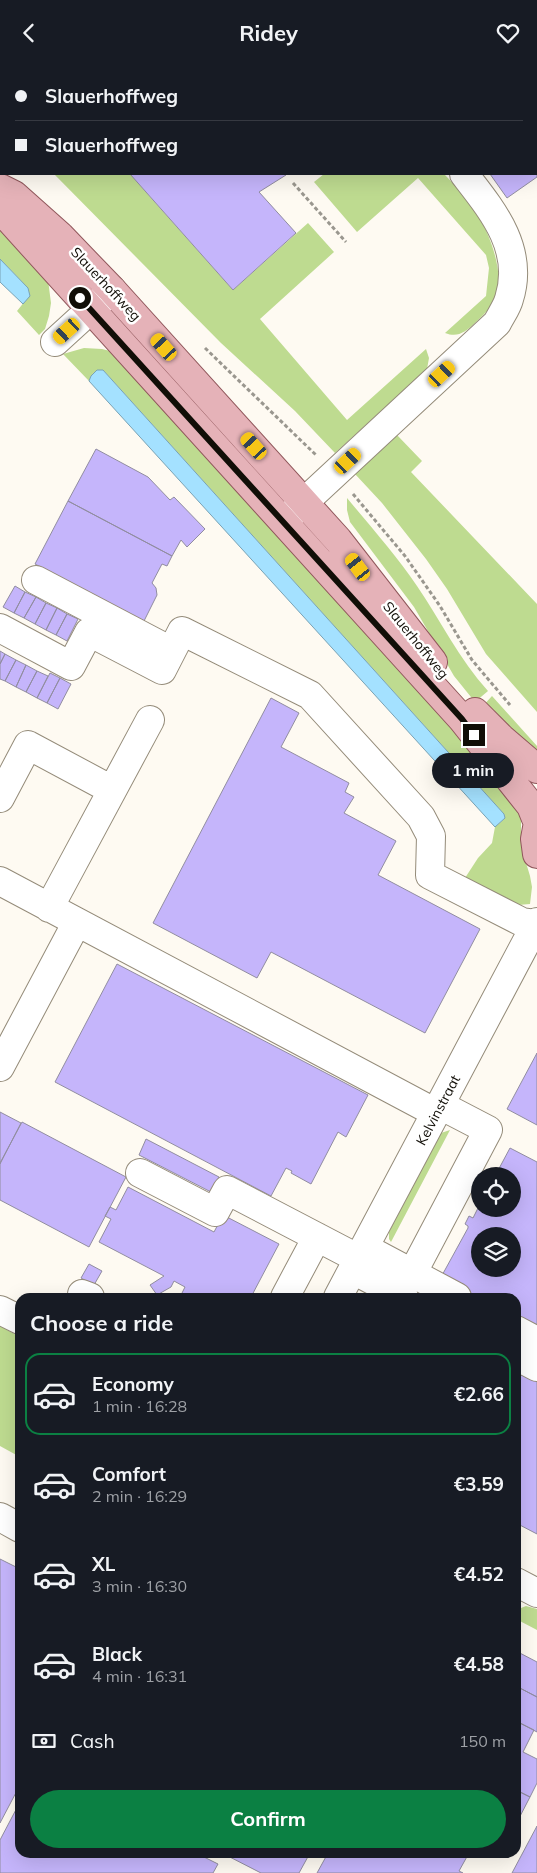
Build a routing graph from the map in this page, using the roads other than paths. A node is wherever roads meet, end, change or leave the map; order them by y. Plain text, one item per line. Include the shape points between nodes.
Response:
1 (465, 175) edge
2 (0, 188) edge
3 (0, 209) edge
4 (112, 289) junction
5 (91, 309) junction
6 (55, 342) dead end
7 (304, 502) junction
8 (283, 522) junction
9 (36, 580) dead end
10 (0, 628) edge
11 (171, 651) junction
12 (150, 720) dead end
13 (537, 769) edge
14 (112, 789) junction
15 (0, 798) edge
16 (537, 821) edge
17 (537, 828) edge
18 (537, 854) edge
19 (3, 891) edge
20 (49, 908) junction
21 (77, 923) junction
22 (536, 923) edge
23 (0, 1067) edge
24 (438, 1109) junction
25 (140, 1173) dead end
26 (317, 1237) junction
27 (359, 1259) junction
28 (408, 1286) edge
29 (287, 1293) edge
30 (340, 1293) edge
31 (439, 1293) edge
32 (0, 1310) edge
33 (15, 1318) edge
34 (521, 1332) edge
35 (537, 1341) edge
36 (521, 1359) edge
37 (537, 1367) edge
38 (0, 1517) edge
39 (15, 1525) edge
40 (521, 1585) edge
41 (537, 1593) edge

1 - 7 street via 496,215 511,249 514,274 509,299 497,323
2 - 4 main road, Slauerhoffweg via 14,195 60,236
3 - 5 main road, Slauerhoffweg
4 - 5 street
4 - 7 main road, Slauerhoffweg
5 - 6 street
5 - 8 main road, Slauerhoffweg
7 - 8 street
7 - 13 main road, Slauerhoffweg via 473,709
8 - 16 main road, Slauerhoffweg via 462,719 531,806
9 - 11 street
10 - 11 street via 71,666 89,632 162,670
11 - 22 street via 182,631 310,695 421,817 430,836 430,875 522,922
12 - 14 street
14 - 15 street via 28,745
14 - 20 street
17 - 18 main road
19 - 20 street
20 - 21 street
21 - 23 street
21 - 24 street
22 - 24 street, Kelvinstraat
24 - 27 street, Kelvinstraat
24 - 28 street via 488,1130
25 - 26 street via 214,1212 227,1190
26 - 27 street
26 - 29 street
27 - 28 street
27 - 30 street, Kelvinstraat
28 - 31 street
32 - 33 street
34 - 35 street
36 - 37 street
38 - 39 street
40 - 41 street

